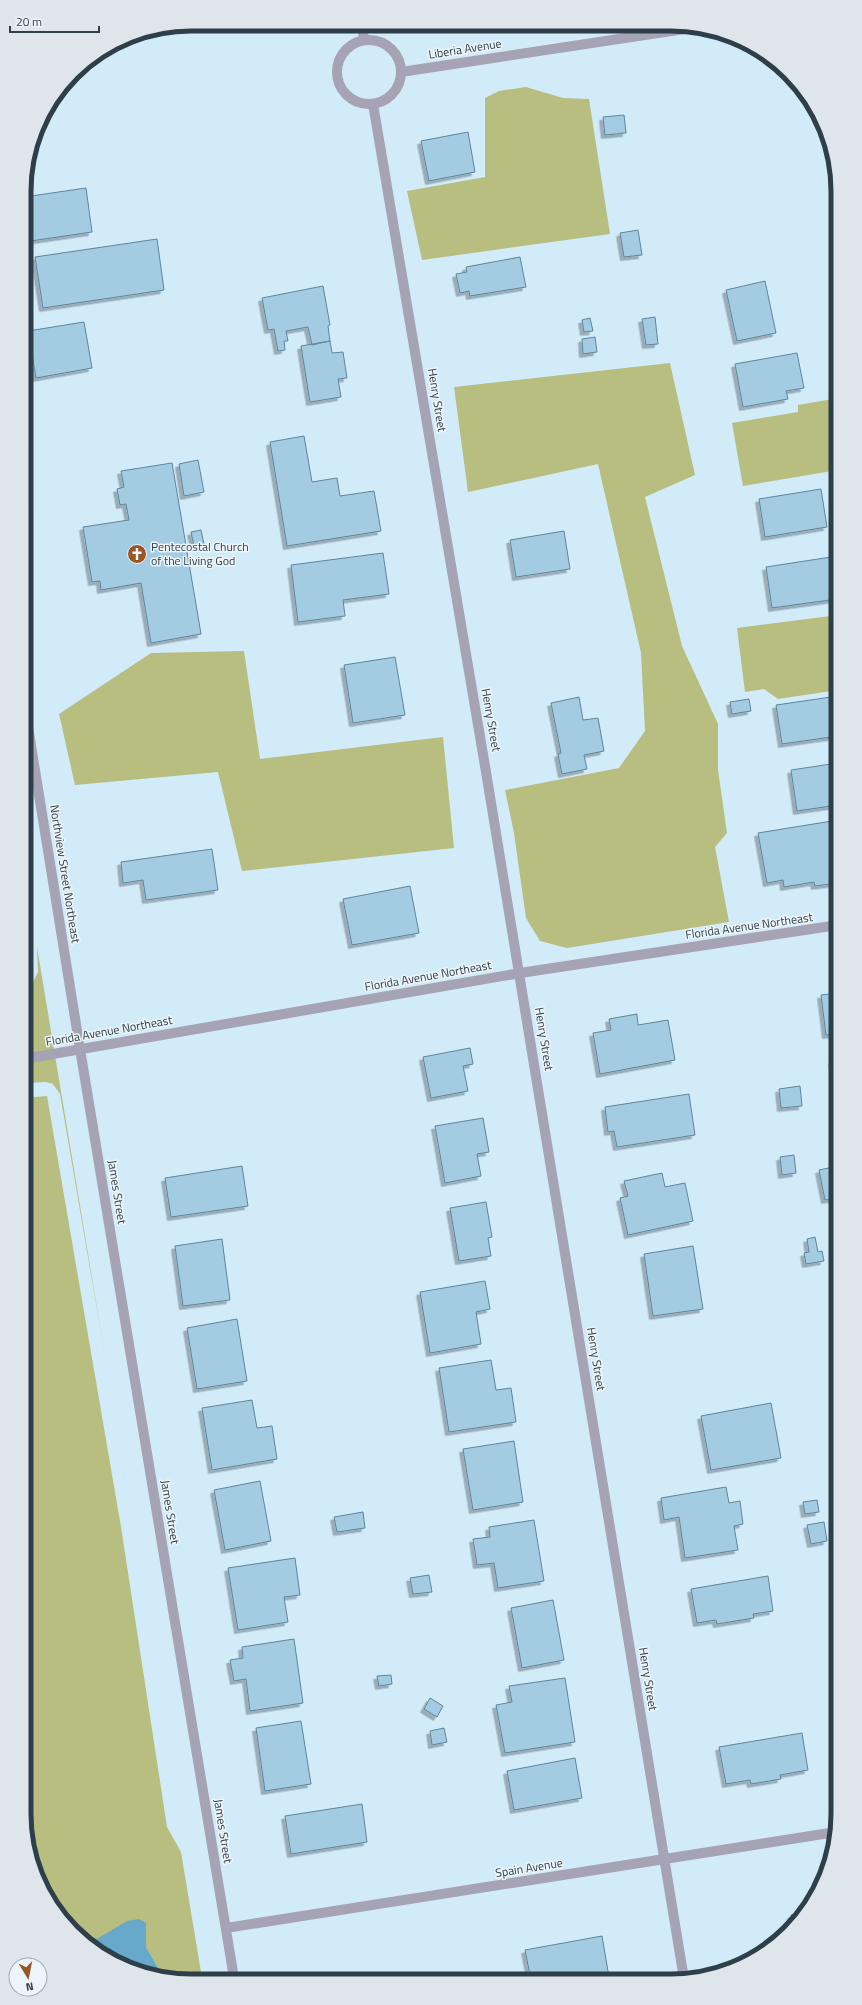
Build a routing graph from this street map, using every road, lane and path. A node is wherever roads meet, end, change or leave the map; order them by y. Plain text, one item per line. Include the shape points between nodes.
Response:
1 (363, 31) edge
2 (672, 31) edge
3 (364, 40) junction
4 (401, 72) junction
5 (373, 104) junction
6 (31, 746) edge
7 (831, 927) edge
8 (520, 973) junction
9 (80, 1050) junction
10 (31, 1058) edge
11 (830, 1833) edge
12 (665, 1859) junction
13 (226, 1928) junction
14 (233, 1974) edge
15 (683, 1974) edge

1 - 3 street
2 - 4 street, Liberia Avenue
3 - 4 street via 386,44 394,51
3 - 5 street via 354,43 343,53 337,66 336,77 346,95 354,101
4 - 5 street via 398,85 390,97
5 - 8 street, Henry Street
6 - 9 street, Northview Street Northeast
7 - 8 street, Florida Avenue Northeast
8 - 9 street, Florida Avenue Northeast
8 - 12 street, Henry Street
9 - 10 street, Florida Avenue Northeast
9 - 13 street, James Street
11 - 12 street, Spain Avenue
12 - 13 street, Spain Avenue
12 - 15 street, Henry Street
13 - 14 street, James Street

